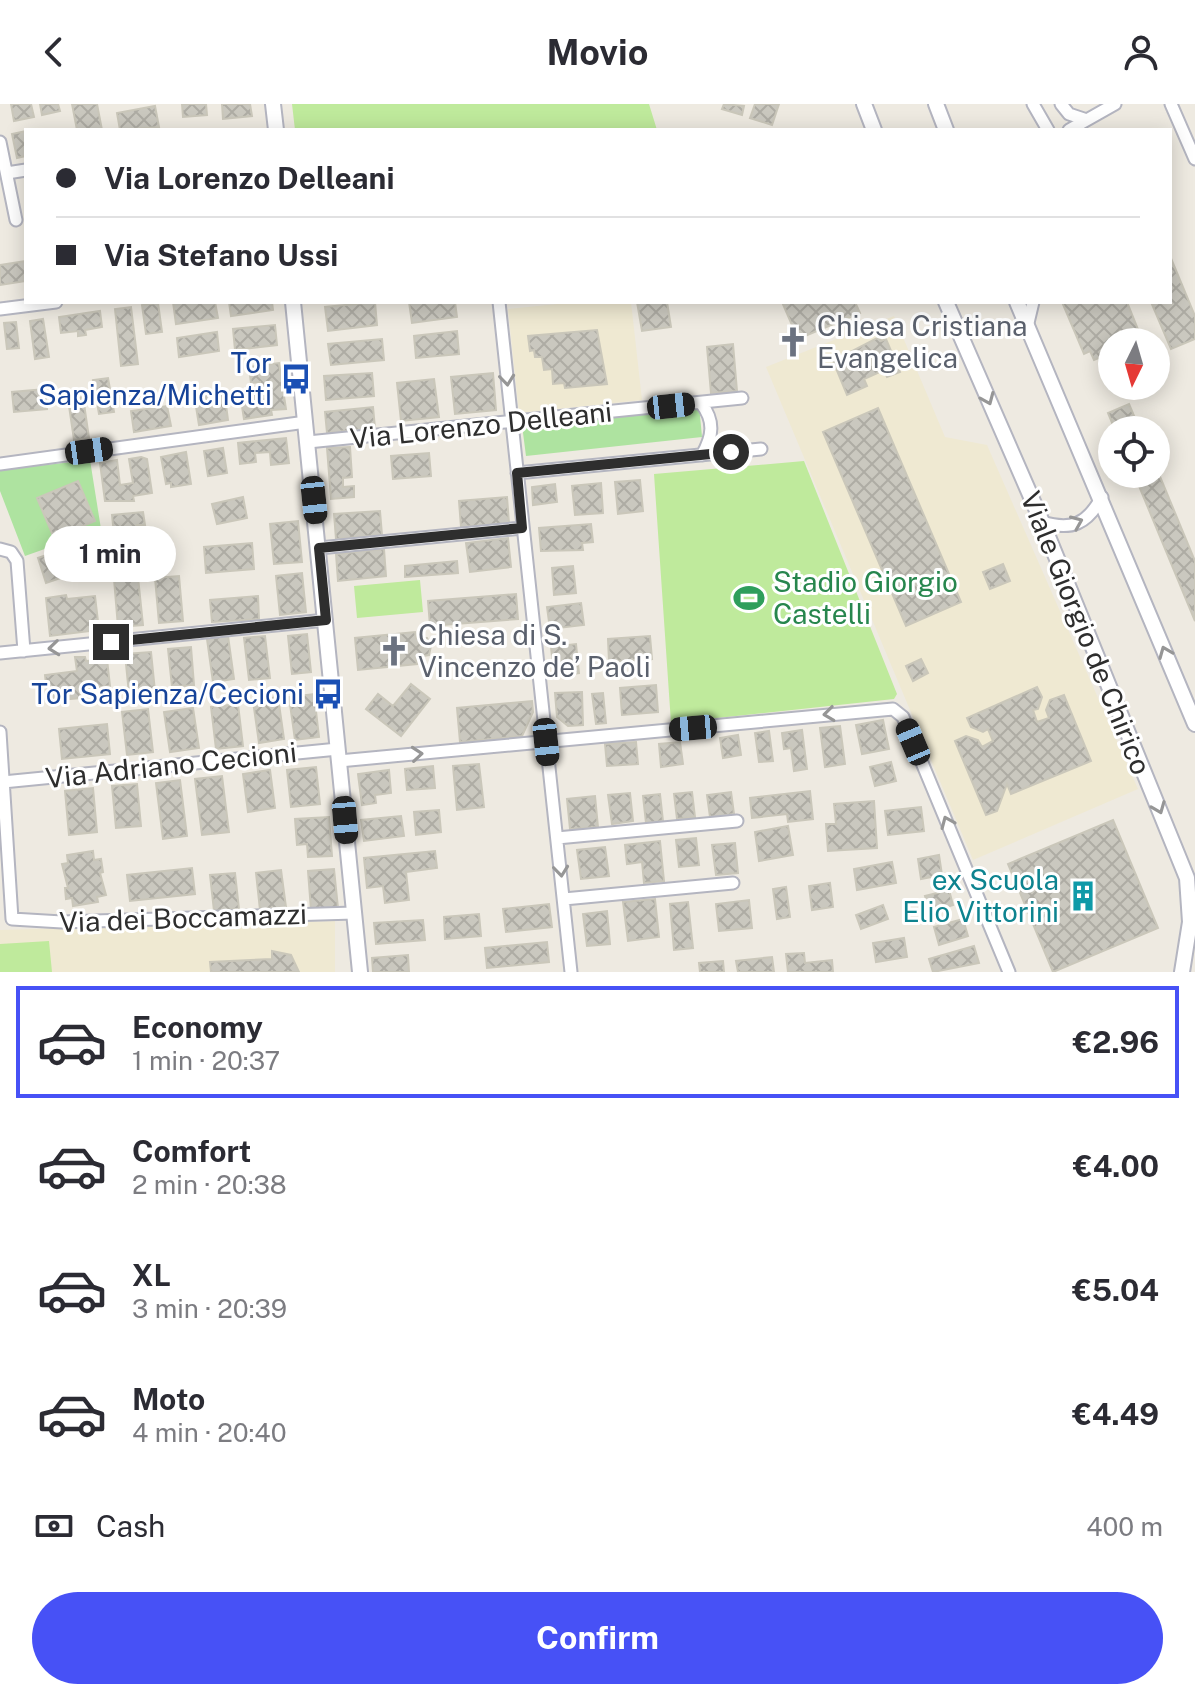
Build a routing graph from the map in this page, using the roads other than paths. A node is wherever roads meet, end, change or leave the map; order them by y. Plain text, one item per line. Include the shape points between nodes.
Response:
1 (273, 104) edge
2 (864, 104) edge
3 (936, 104) edge
4 (1033, 104) edge
5 (1061, 104) edge
6 (1115, 104) edge
7 (1168, 105) edge
8 (1084, 119) junction
9 (276, 128) edge
10 (873, 128) edge
11 (945, 128) edge
12 (1047, 128) edge
13 (1072, 128) edge
14 (0, 142) edge
15 (1195, 159) edge
16 (24, 170) edge
17 (7, 173) junction
18 (16, 220) dead end
19 (40, 304) edge
20 (293, 304) edge
21 (499, 304) edge
22 (947, 304) edge
23 (1018, 304) edge
24 (1033, 304) edge
25 (0, 309) edge
26 (1027, 327) junction
27 (742, 398) dead end
28 (701, 403) junction
29 (306, 422) junction
30 (511, 422) junction
31 (308, 442) junction
32 (761, 449) dead end
33 (702, 455) junction
34 (0, 464) edge
35 (517, 473) junction
36 (1102, 497) junction
37 (1042, 522) junction
38 (522, 528) junction
39 (319, 548) junction
40 (0, 549) edge
41 (326, 620) junction
42 (24, 651) junction
43 (0, 653) edge
44 (1195, 724) edge
45 (0, 732) edge
46 (546, 742) junction
47 (339, 755) junction
48 (3, 782) junction
49 (737, 821) dead end
50 (557, 838) junction
51 (733, 883) dead end
52 (564, 899) junction
53 (354, 913) junction
54 (360, 972) edge
55 (571, 972) edge
56 (1009, 972) edge
57 (1182, 972) edge

1 - 9 street
2 - 10 street
3 - 11 street
4 - 12 street
5 - 8 street via 1069,114
6 - 8 street
7 - 15 street
8 - 13 street
14 - 17 street
16 - 17 street
17 - 18 street
19 - 25 street
20 - 29 street
21 -> 30 street
22 -> 37 street, Viale Giorgio de Chirico
23 - 26 street
24 - 26 street
26 - 36 street
27 - 28 street, Via Lorenzo Delleani
28 - 30 street, Via Lorenzo Delleani
28 - 33 street via 711,425
29 - 31 street
29 - 34 street
30 - 31 street, Via Lorenzo Delleani
30 - 35 street
31 - 39 street
32 - 33 street, Via Lorenzo Delleani
33 - 35 street, Via Lorenzo Delleani
35 - 38 street
37 -> 36 street via 1064,528 1077,525
44 -> 36 street
37 -> 57 street, Viale Giorgio de Chirico via 1187,878 1190,922
38 - 39 street
38 - 46 street
39 - 41 street
40 - 42 street via 17,561
41 -> 42 street
41 - 47 street
42 - 43 street
45 - 48 street
47 -> 46 street, Via Adriano Cecioni
46 - 50 street
56 -> 46 street, Via Adriano Cecioni via 896,710
47 - 48 street, Via Adriano Cecioni
47 - 53 street
48 - 53 street, Via dei Boccamazzi via 12,919
49 - 50 street
50 -> 52 street
51 - 52 street
52 - 55 street
53 - 54 street

